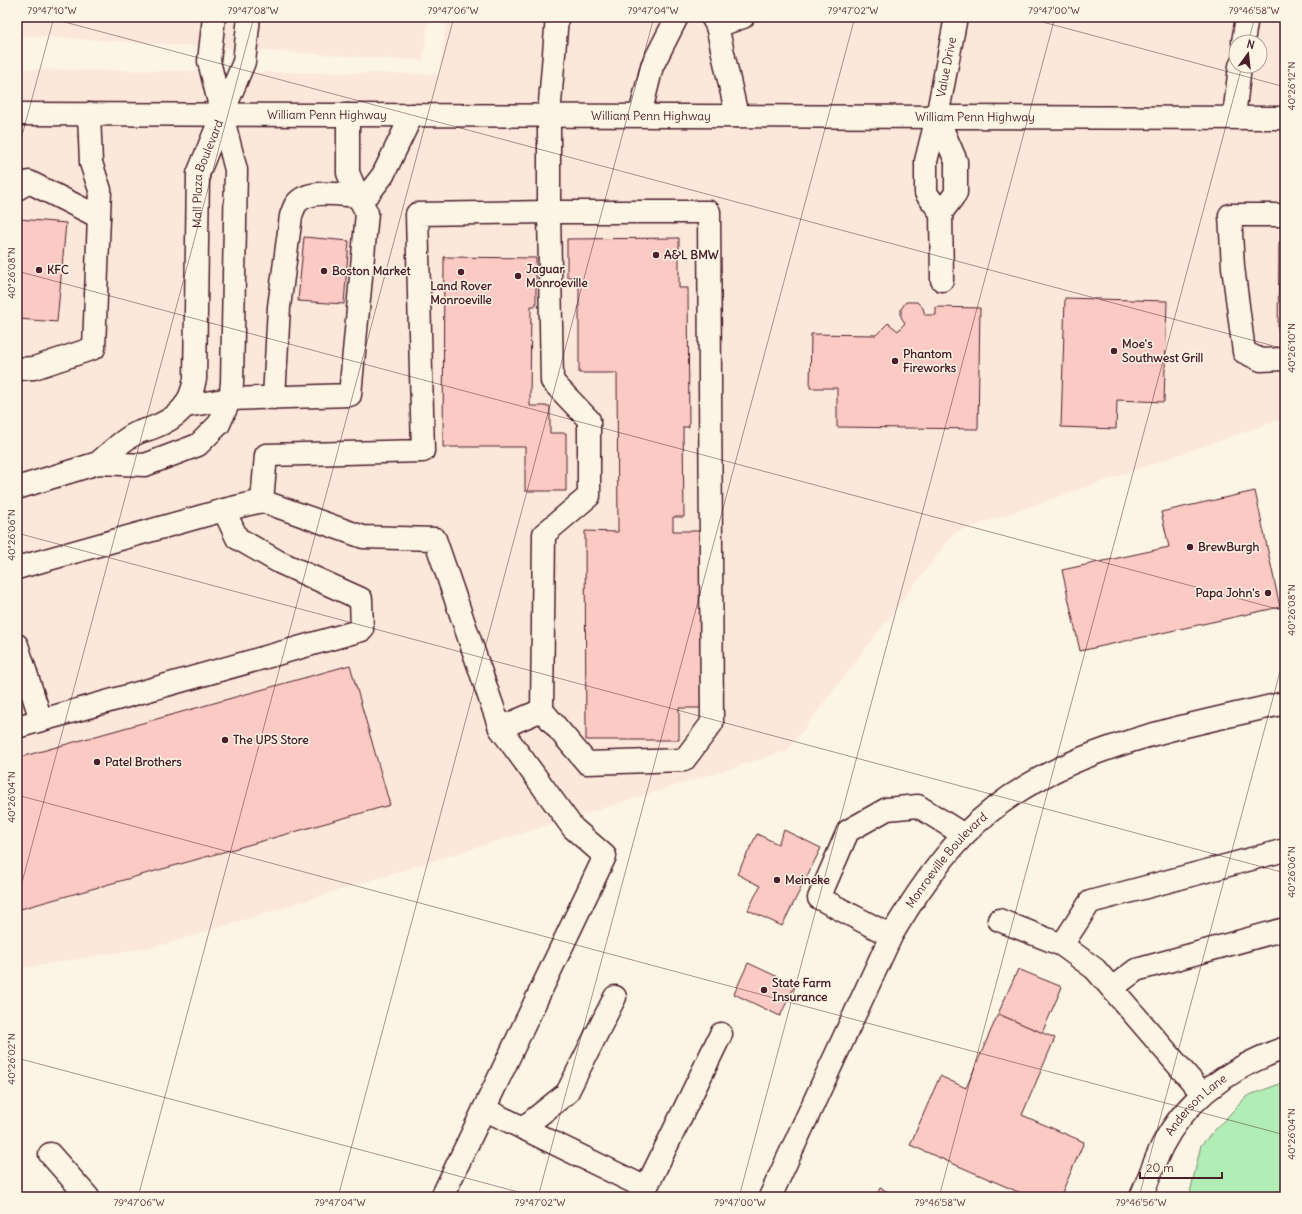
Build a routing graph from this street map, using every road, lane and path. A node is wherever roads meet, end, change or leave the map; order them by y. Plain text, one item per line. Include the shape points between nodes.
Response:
1 (214, 17) edge
2 (249, 17) edge
3 (557, 17) edge
4 (677, 17) edge
5 (743, 17) edge
6 (956, 17) edge
7 (1247, 17) edge
8 (714, 22) edge
9 (1244, 34) edge
10 (1239, 74) edge
11 (17, 114) edge
12 (89, 114) junction
13 (222, 115) junction
14 (348, 115) junction
15 (412, 115) junction
16 (549, 116) junction
17 (640, 116) junction
18 (737, 116) junction
19 (937, 117) junction
20 (1234, 117) junction
21 (1285, 118) edge
22 (17, 189) edge
23 (358, 196) junction
24 (549, 212) junction
25 (941, 214) junction
26 (1285, 215) edge
27 (99, 217) junction
28 (942, 280) dead end
29 (1285, 359) edge
30 (17, 369) edge
31 (274, 398) junction
32 (230, 399) junction
33 (186, 406) junction
34 (98, 463) junction
35 (17, 488) edge
36 (262, 502) junction
37 (224, 510) junction
38 (17, 568) edge
39 (17, 645) edge
40 (1285, 703) edge
41 (542, 710) junction
42 (41, 720) junction
43 (17, 727) edge
44 (500, 728) junction
45 (964, 835) junction
46 (1285, 850) edge
47 (999, 920) dead end
48 (1285, 930) edge
49 (891, 936) junction
50 (1062, 945) junction
51 (1112, 988) junction
52 (615, 996) dead end
53 (720, 1034) dead end
54 (1285, 1048) edge
55 (1202, 1093) junction
56 (484, 1109) junction
57 (523, 1128) junction
58 (50, 1154) dead end
59 (88, 1197) edge
60 (442, 1197) edge
61 (770, 1197) edge
62 (1141, 1197) edge

1 - 13 main road via 209,61
2 - 13 main road via 244,62
3 - 16 main road
4 - 17 main road via 652,66
5 - 8 main road
6 - 19 main road, Value Drive
7 - 9 main road
8 - 18 main road
10 - 20 main road
11 - 12 main road, William Penn Highway
12 - 13 main road, William Penn Highway
12 - 27 main road via 91,163 100,190
13 - 14 main road, William Penn Highway
13 - 32 main road, Mall Plaza Boulevard via 236,170
13 - 33 main road, Mall Plaza Boulevard via 198,174 195,379
14 - 15 main road, William Penn Highway
14 - 23 main road via 348,173
15 - 16 main road, William Penn Highway
15 - 23 main road via 383,175 369,193
16 - 17 main road, William Penn Highway
16 - 24 main road
17 - 18 main road, William Penn Highway
18 - 19 main road, William Penn Highway
19 - 20 main road, William Penn Highway
19 - 25 main road, Value Drive via 926,161 926,193
19 - 25 main road via 956,161 956,193
20 - 21 main road, William Penn Highway
22 - 27 main road via 29,182
23 - 31 main road via 317,194 304,197 296,204 291,216 279,307
23 - 31 main road via 367,212 350,395
24 - 36 main road via 417,214 423,451 266,455
24 - 41 main road via 552,380 589,420 589,496 544,534
24 - 41 main road via 709,212 712,723 684,760 587,763
25 - 28 main road
26 - 29 main road via 1230,215 1233,267 1244,352 1261,360
27 - 30 main road via 94,348 34,368
31 - 32 main road
32 - 33 main road
32 - 34 main road, Mall Plaza Boulevard via 219,424 198,445 145,465
33 - 34 main road, Mall Plaza Boulevard via 164,422 134,434
34 - 35 main road, Mall Plaza Boulevard
36 - 37 main road
36 - 44 main road via 363,536 435,539
37 - 38 main road
37 - 42 main road via 237,538 279,562 361,599 362,630
39 - 42 main road
40 - 45 main road, Monroeville Boulevard via 1158,733 1077,761 1027,786 985,816
41 - 44 main road
42 - 43 main road
44 - 56 main road via 573,828 605,856
45 - 49 main road, Monroeville Boulevard via 926,880
45 - 49 main road via 918,806 887,809 848,831 819,898
46 - 50 main road via 1090,902
47 - 50 main road
48 - 51 main road via 1136,970
49 - 61 main road, Monroeville Boulevard
50 - 51 main road via 1095,969
51 - 55 main road
52 - 57 main road via 567,1093
53 - 57 main road via 646,1188
54 - 55 main road, Anderson Lane via 1241,1066
55 - 62 main road, Anderson Lane via 1186,1110 1163,1145
56 - 57 main road
56 - 60 main road
58 - 59 main road

